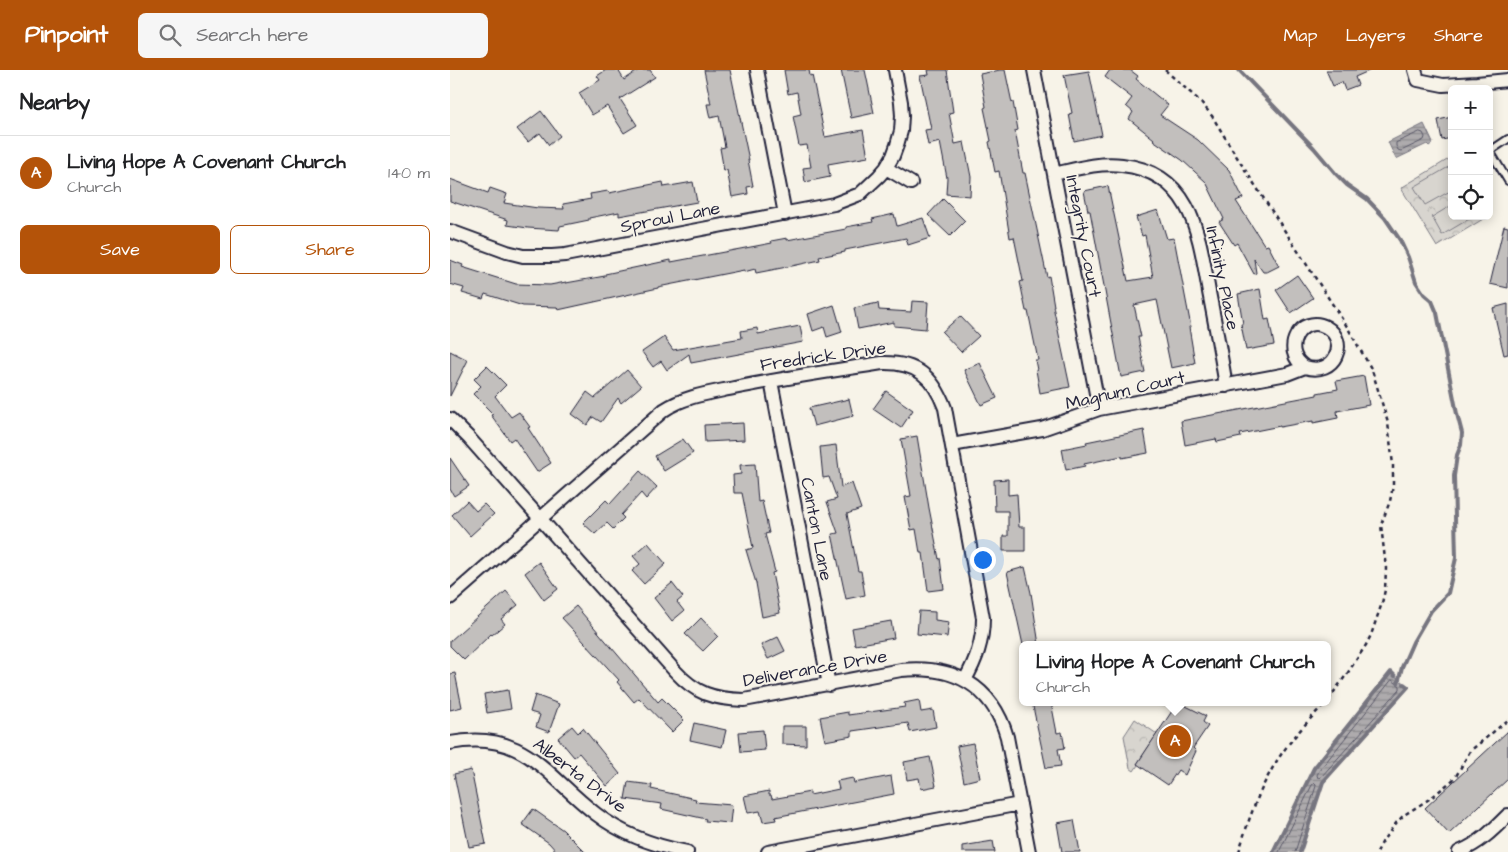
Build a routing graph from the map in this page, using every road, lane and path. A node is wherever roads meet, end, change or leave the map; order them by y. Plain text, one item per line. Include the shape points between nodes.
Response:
1 (757, 70) edge
2 (895, 70) edge
3 (1034, 70) edge
4 (1416, 75) edge
5 (1507, 84) edge
6 (1508, 139) edge
7 (886, 168) junction
8 (1054, 174) junction
9 (1508, 181) edge
10 (912, 183) dead end
11 (785, 214) junction
12 (450, 231) edge
13 (1305, 367) dead end
14 (771, 381) junction
15 (1226, 386) junction
16 (1099, 409) junction
17 (450, 419) edge
18 (952, 444) junction
19 (540, 519) junction
20 (450, 598) edge
21 (965, 680) junction
22 (829, 685) junction
23 (1323, 706) edge
24 (1508, 720) edge
25 (450, 743) edge
26 (1020, 804) junction
27 (1508, 815) edge
28 (687, 852) edge
29 (768, 852) edge
30 (1029, 852) edge
31 (1239, 852) edge
32 (1377, 852) edge
33 (1459, 852) edge

1 - 11 street
2 - 7 street, Sproul Lane via 901,102 901,131
3 - 8 street, Integrity Court
4 - 5 street via 1444,85
6 - 9 lane via 1490,151
7 - 10 street
7 - 11 street, Sproul Lane via 870,186 850,199
8 - 15 street, Infinity Place via 1094,165 1123,165 1164,181 1183,201 1191,214 1201,246
8 - 16 street, Integrity Court
11 - 12 street, Sproul Lane via 565,255 537,257 507,252
13 - 15 street, Magnum Court via 1287,374
14 - 18 street, Fredrick Drive via 882,363 906,365 925,375 940,396
14 - 19 street, Fredrick Drive via 674,404
14 - 22 street, Canton Lane
15 - 16 street, Magnum Court
16 - 18 street, Magnum Court via 1042,429
17 - 19 street, Deliverance Drive
18 - 21 street, Fredrick Drive via 983,618 980,646
19 - 20 street, Fredrick Drive
19 - 22 street, Deliverance Drive via 687,684 715,696 744,700
21 - 22 street, Deliverance Drive via 952,674 915,669
21 - 26 street, Deliverance Drive via 988,699 1003,722
23 - 31 path via 1279,758 1266,780
24 - 32 path via 1470,751 1455,778 1404,815
25 - 28 street, Alberta Drive via 487,740 514,748 542,766 609,823 648,842
26 - 29 street
26 - 30 street, Deliverance Drive
27 - 33 street via 1486,837

